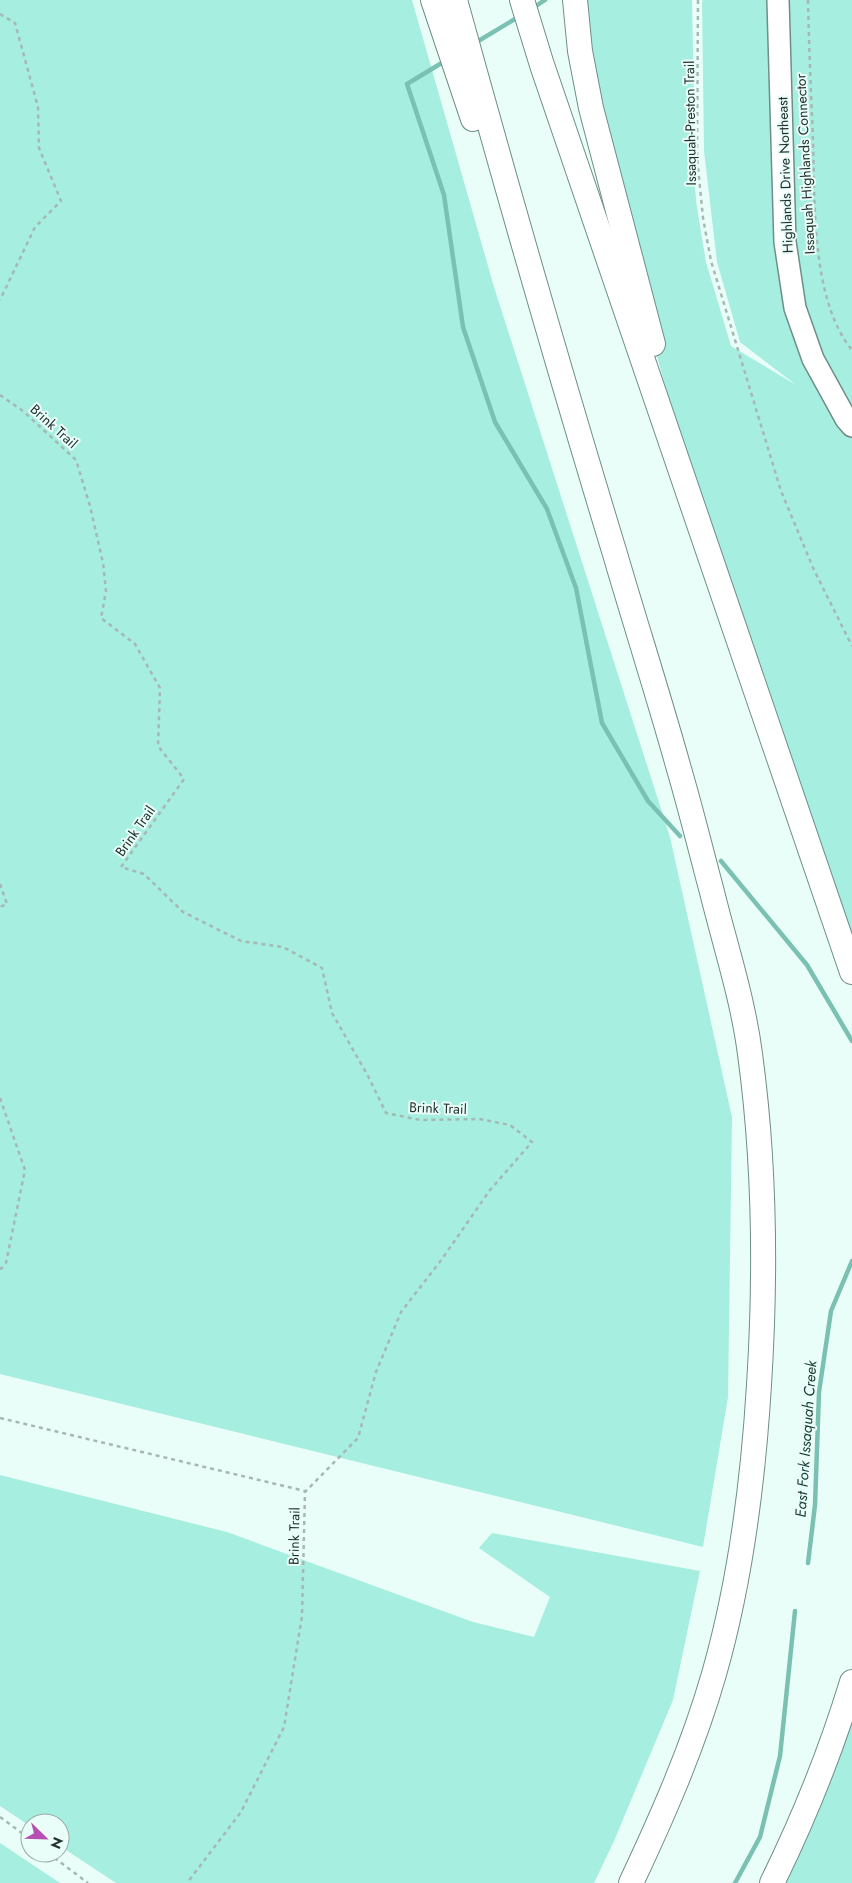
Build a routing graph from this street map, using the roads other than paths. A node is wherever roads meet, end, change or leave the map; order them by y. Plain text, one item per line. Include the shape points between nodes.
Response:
1 (522, 0) edge
2 (575, 0) edge
3 (778, 0) edge
4 (446, 7) edge
5 (573, 414) junction
6 (852, 426) edge
7 (692, 501) junction
8 (852, 972) edge
9 (852, 1682) edge
10 (631, 1883) edge
11 (772, 1883) edge

1 - 7 highway
2 - 7 highway via 580,51 591,108
3 - 6 main road, Highlands Drive Northeast via 785,242 795,308 813,359
4 - 5 highway via 476,128
4 - 5 highway via 481,92
5 - 10 highway via 681,773 738,994 750,1050 765,1234 757,1425 748,1517 734,1596 691,1747
7 - 8 highway
9 - 11 highway via 800,1826

